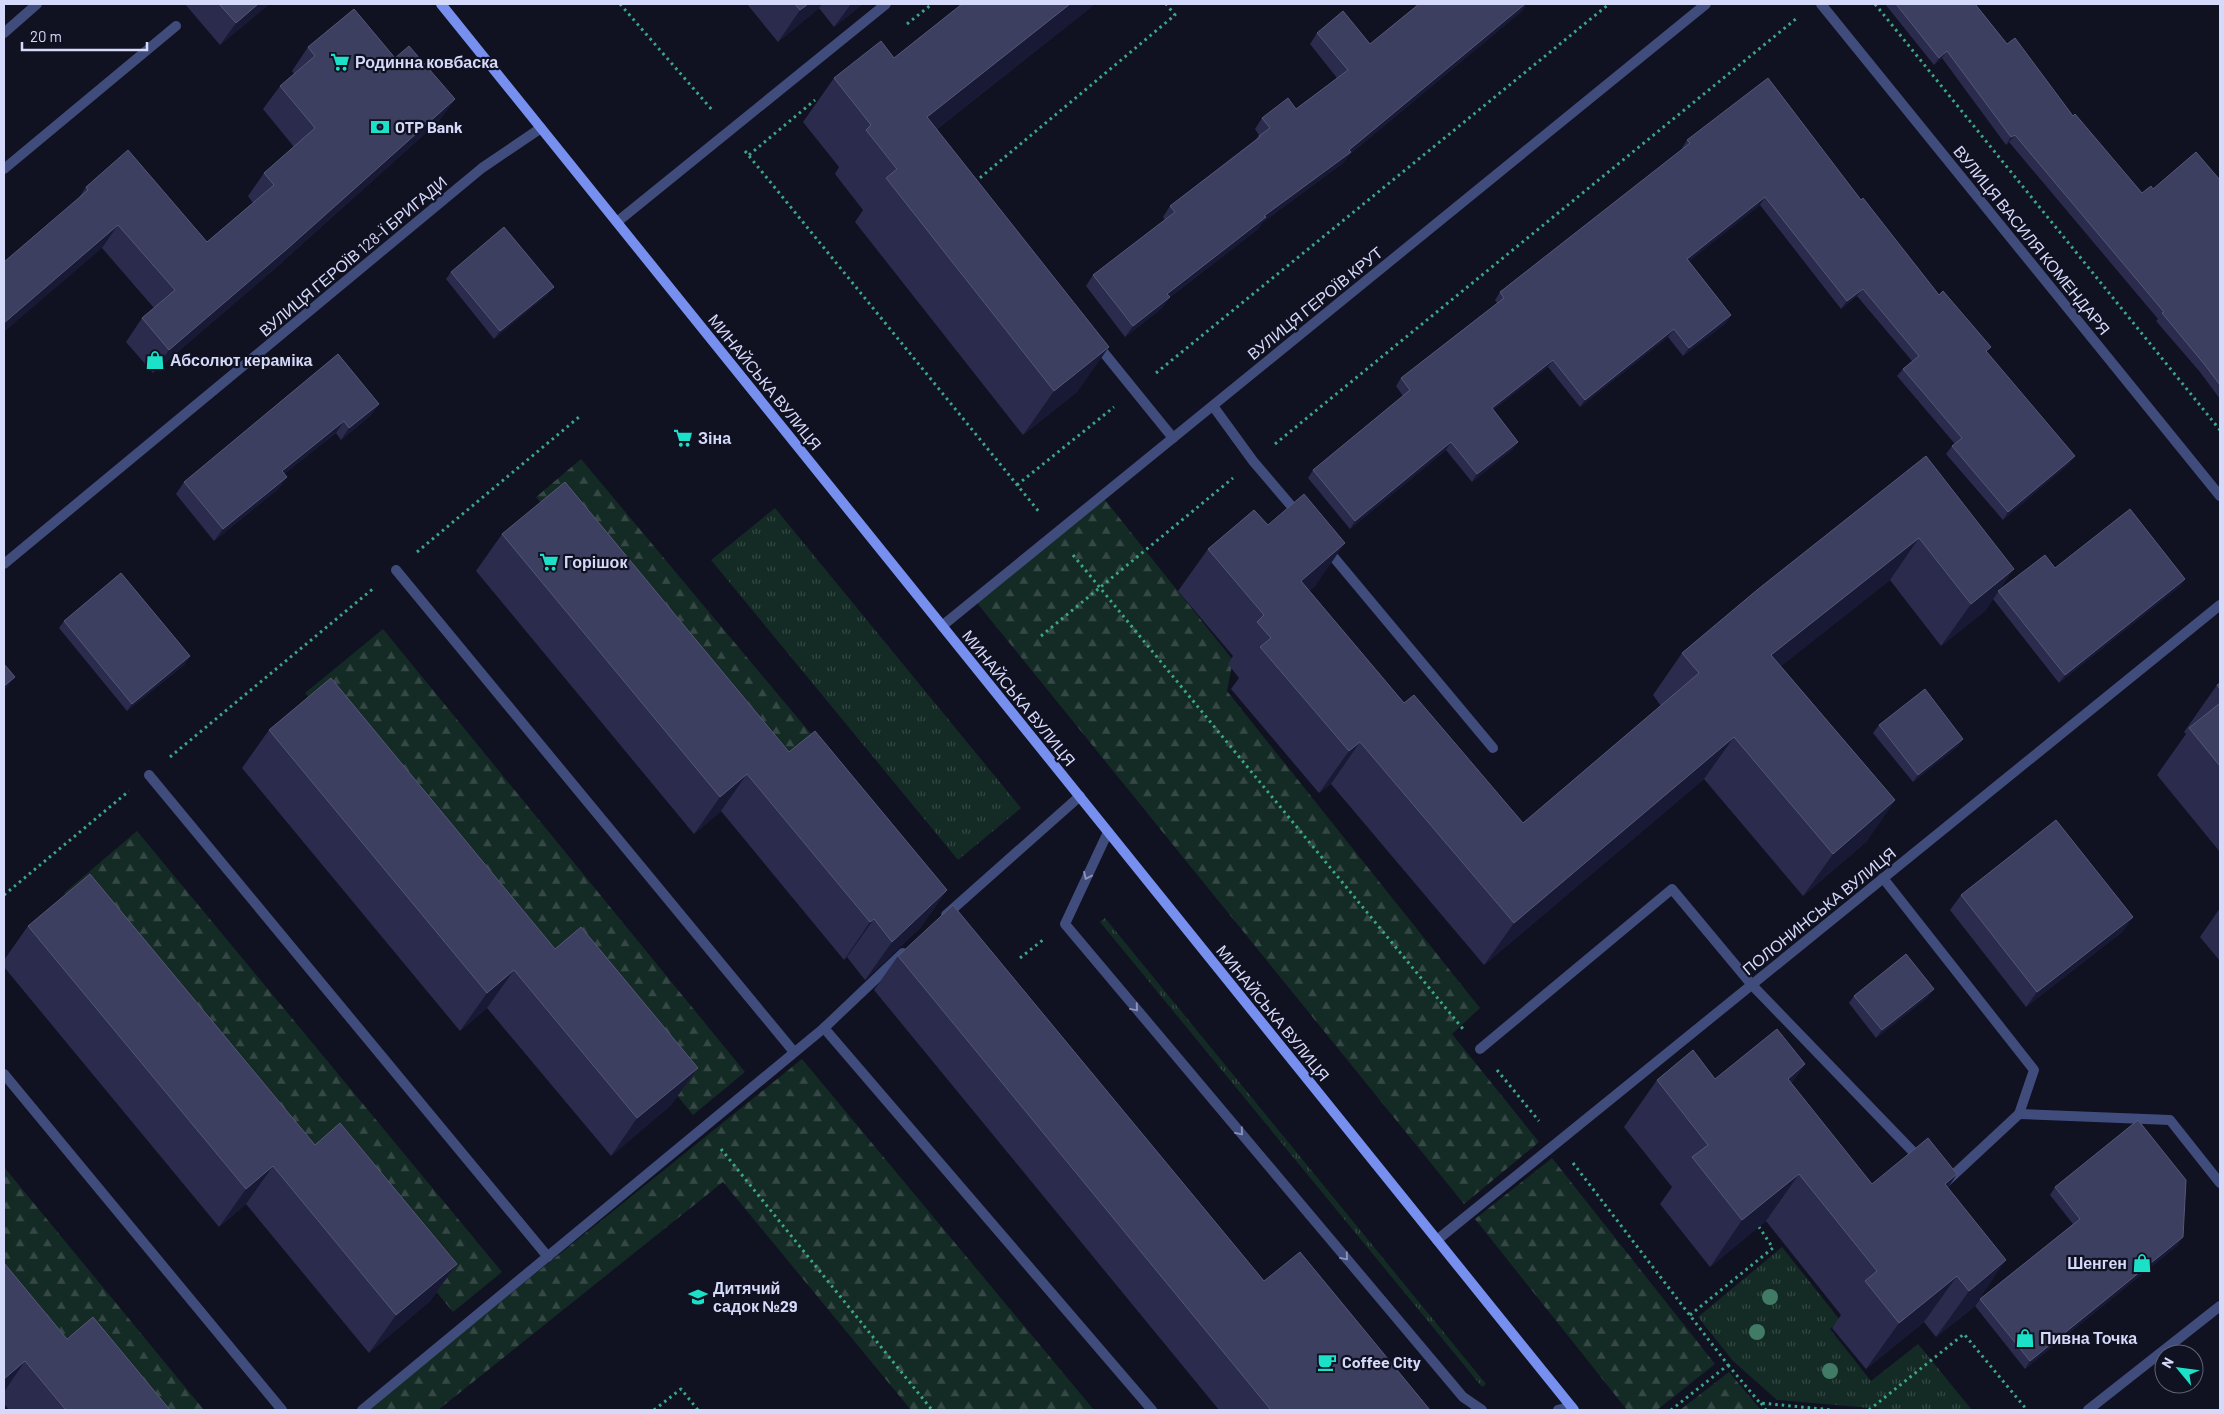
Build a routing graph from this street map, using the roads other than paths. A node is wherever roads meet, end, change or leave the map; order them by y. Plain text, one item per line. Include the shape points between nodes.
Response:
1 (37, 4) edge
2 (441, 4) edge
3 (886, 4) edge
4 (1706, 4) edge
5 (1821, 4) edge
6 (176, 26) dead end
7 (4, 33) edge
8 (541, 128) junction
9 (4, 169) edge
10 (616, 222) junction
11 (1092, 338) edge
12 (1213, 406) junction
13 (1172, 438) junction
14 (2220, 496) edge
15 (1304, 522) edge
16 (1316, 537) edge
17 (4, 564) edge
18 (396, 570) road end
19 (2220, 605) edge
20 (942, 626) junction
21 (1493, 748) dead end
22 (149, 775) road end
23 (1080, 796) junction
24 (1108, 832) junction
25 (1883, 878) junction
26 (935, 924) edge
27 (914, 943) edge
28 (1752, 985) junction
29 (824, 1028) junction
30 (1480, 1049) road end
31 (794, 1052) junction
32 (4, 1074) edge
33 (2019, 1114) junction
34 (2220, 1183) edge
35 (1437, 1240) junction
36 (548, 1257) junction
37 (2220, 1306) edge
38 (1573, 1409) edge
39 (282, 1410) edge
40 (362, 1410) edge
41 (1152, 1410) edge
42 (1482, 1410) edge
43 (1558, 1410) edge
44 (2088, 1410) edge

1 - 7 street
2 - 8 main road, МИНАЙСЬКА ВУЛИЦЯ
3 - 10 street
4 - 12 street, ВУЛИЦЯ ГЕРОЇВ КРУТ
5 - 14 street, ВУЛИЦЯ ВАСИЛЯ КОМЕНДАРЯ
6 - 9 street
8 - 10 main road, МИНАЙСЬКА ВУЛИЦЯ
8 - 17 street, ВУЛИЦЯ ГЕРОЇВ 128-Ї БРИГАДИ via 482,168
10 - 20 main road, МИНАЙСЬКА ВУЛИЦЯ
11 - 13 street
12 - 13 street, ВУЛИЦЯ ГЕРОЇВ КРУТ
12 - 15 street
13 - 20 street, ВУЛИЦЯ ГЕРОЇВ КРУТ
16 - 21 street
18 - 31 street
19 - 25 street, ПОЛОНИНСЬКА ВУЛИЦЯ
20 - 23 main road, МИНАЙСЬКА ВУЛИЦЯ
22 - 36 street
23 - 24 main road, МИНАЙСЬКА ВУЛИЦЯ
23 - 26 street
24 - 35 main road, МИНАЙСЬКА ВУЛИЦЯ
24 -> 42 street via 1065,924 1463,1397
25 - 28 street, ПОЛОНИНСЬКА ВУЛИЦЯ
25 - 33 street via 2034,1070
27 - 29 street
28 - 30 street via 1672,890
28 - 33 street via 1944,1184
28 - 35 street, ПОЛОНИНСЬКА ВУЛИЦЯ
29 - 31 street
29 - 41 street
31 - 36 street
32 - 39 street
33 - 34 street via 2170,1120
35 - 38 main road, МИНАЙСЬКА ВУЛИЦЯ
36 - 40 street
37 - 44 street
38 - 43 street

